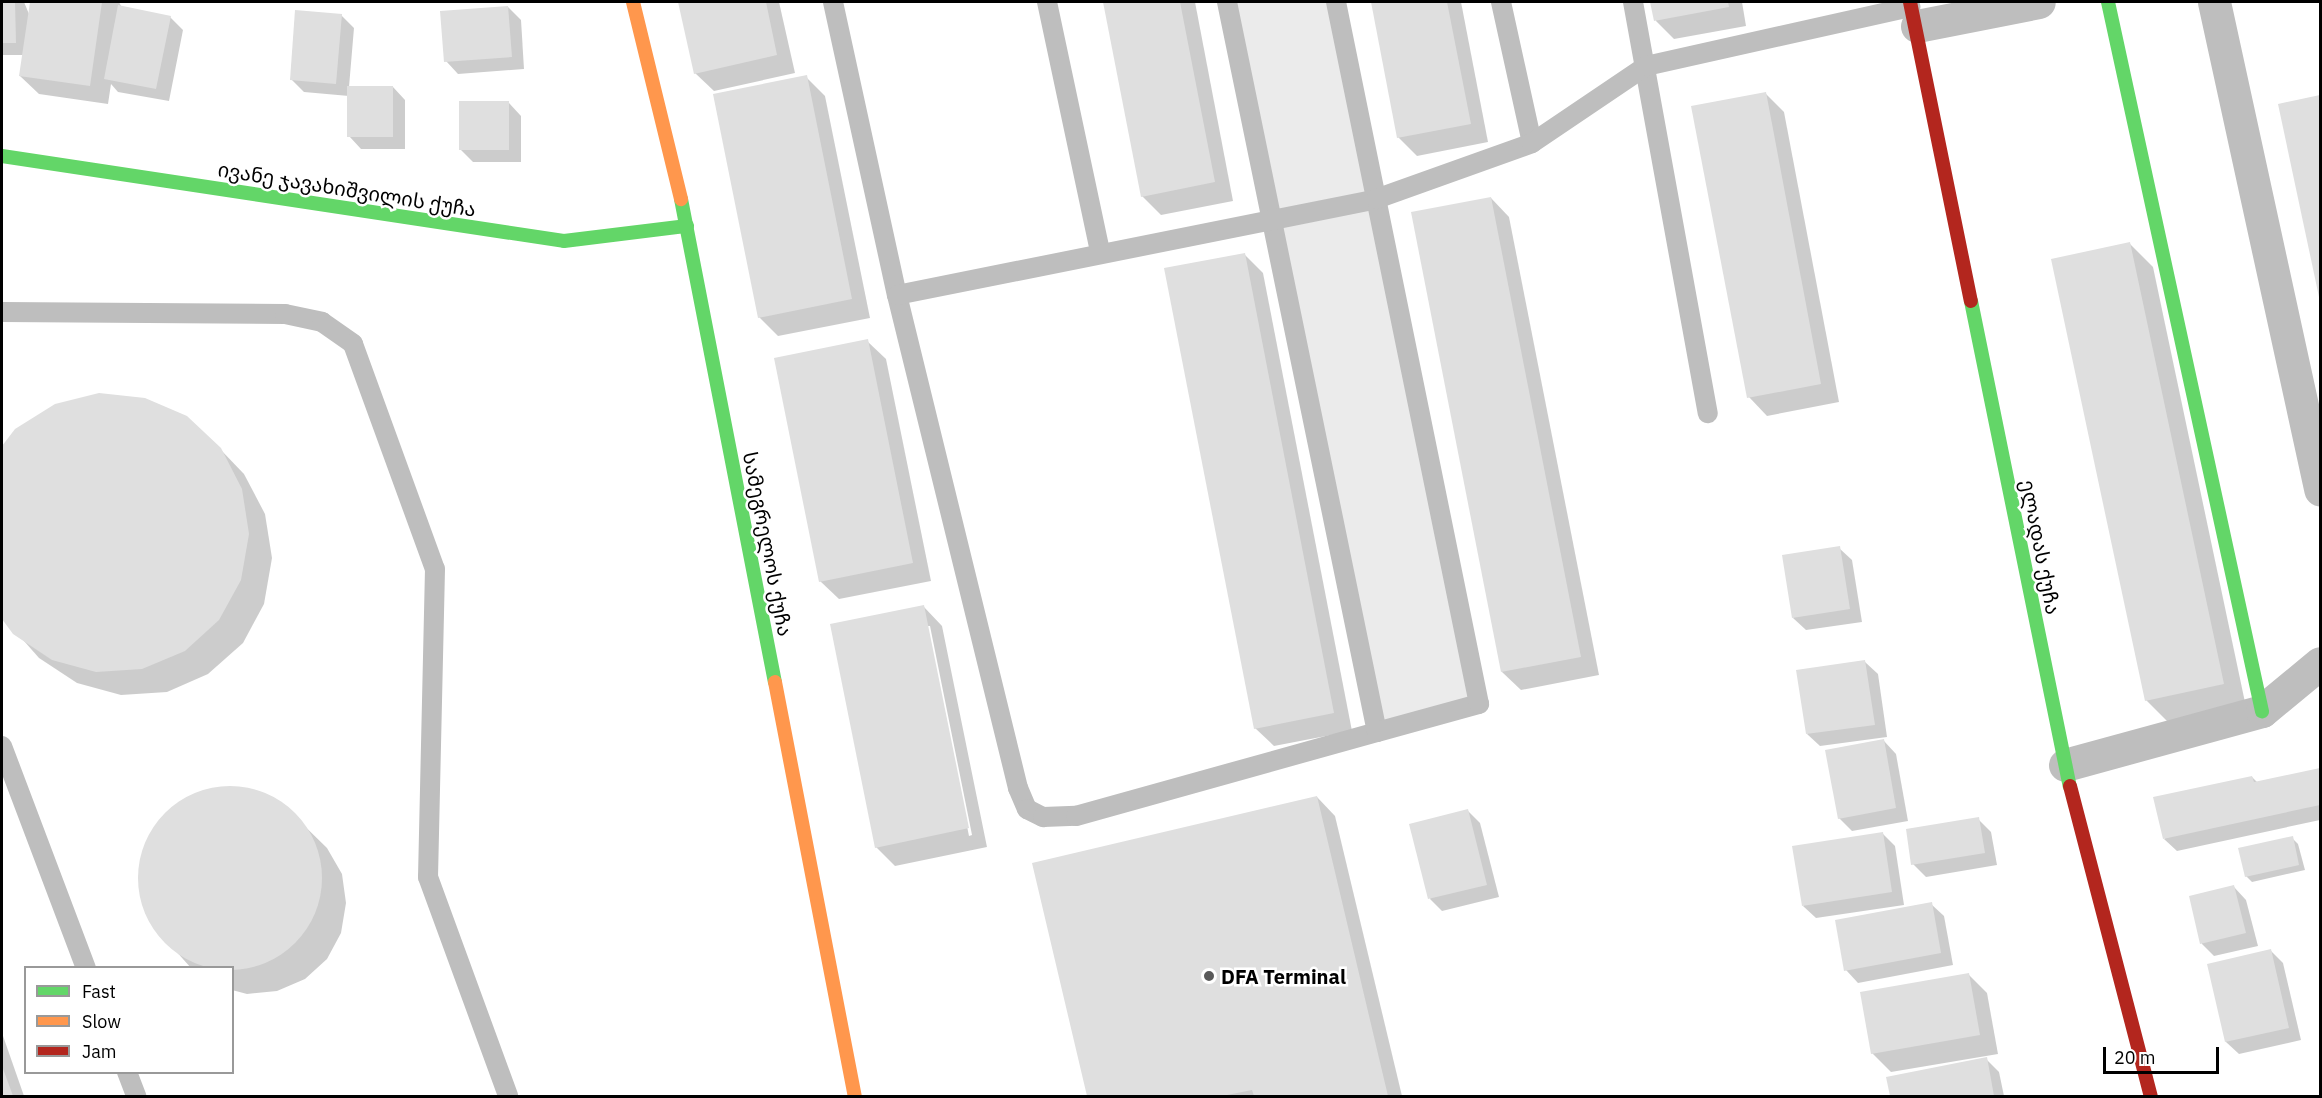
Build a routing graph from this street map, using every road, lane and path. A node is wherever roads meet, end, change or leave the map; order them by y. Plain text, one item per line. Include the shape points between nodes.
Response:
1 (633, 2) edge
2 (833, 2) edge
3 (1047, 2) edge
4 (1227, 2) edge
5 (1336, 2) edge
6 (1501, 2) edge
7 (1634, 2) edge
8 (2039, 2) edge
9 (2108, 2) edge
10 (2214, 2) edge
11 (1913, 11) edge
12 (1646, 66) junction
13 (1532, 142) junction
14 (2, 156) edge
15 (1376, 199) junction
16 (1272, 219) junction
17 (687, 226) junction
18 (1100, 252) junction
19 (897, 295) junction
20 (2, 312) edge
21 (1708, 413) dead end
22 (2320, 490) edge
23 (2320, 663) edge
24 (2262, 711) junction
25 (1377, 732) junction
26 (2, 746) edge
27 (2065, 765) junction
28 (85, 966) edge
29 (128, 1074) edge
30 (136, 1096) edge
31 (508, 1096) edge
32 (855, 1096) edge
33 (2151, 1096) edge

1 - 17 street, სამეგრელოს ქუჩა
2 - 19 lane
3 - 18 lane
4 - 16 lane
5 - 15 lane
6 - 13 lane
7 - 12 lane
8 - 11 street
9 - 24 street
10 - 22 street
11 - 12 lane
11 - 27 street, ელადას ქუჩა
12 - 13 lane
12 - 21 lane
13 - 15 lane
14 - 17 street, ივანე ჯავახიშვილის ქუჩა via 564,241
15 - 16 lane
15 - 25 lane via 1479,704
16 - 18 lane
16 - 25 lane
17 - 32 street, სამეგრელოს ქუჩა
18 - 19 lane
19 - 25 lane via 1018,788 1027,809 1043,818 1076,816
20 - 31 lane via 285,314 322,322 353,344 435,569 428,877
23 - 24 street
24 - 27 street
26 - 28 lane
27 - 33 street, ელადას ქუჩა
29 - 30 lane

